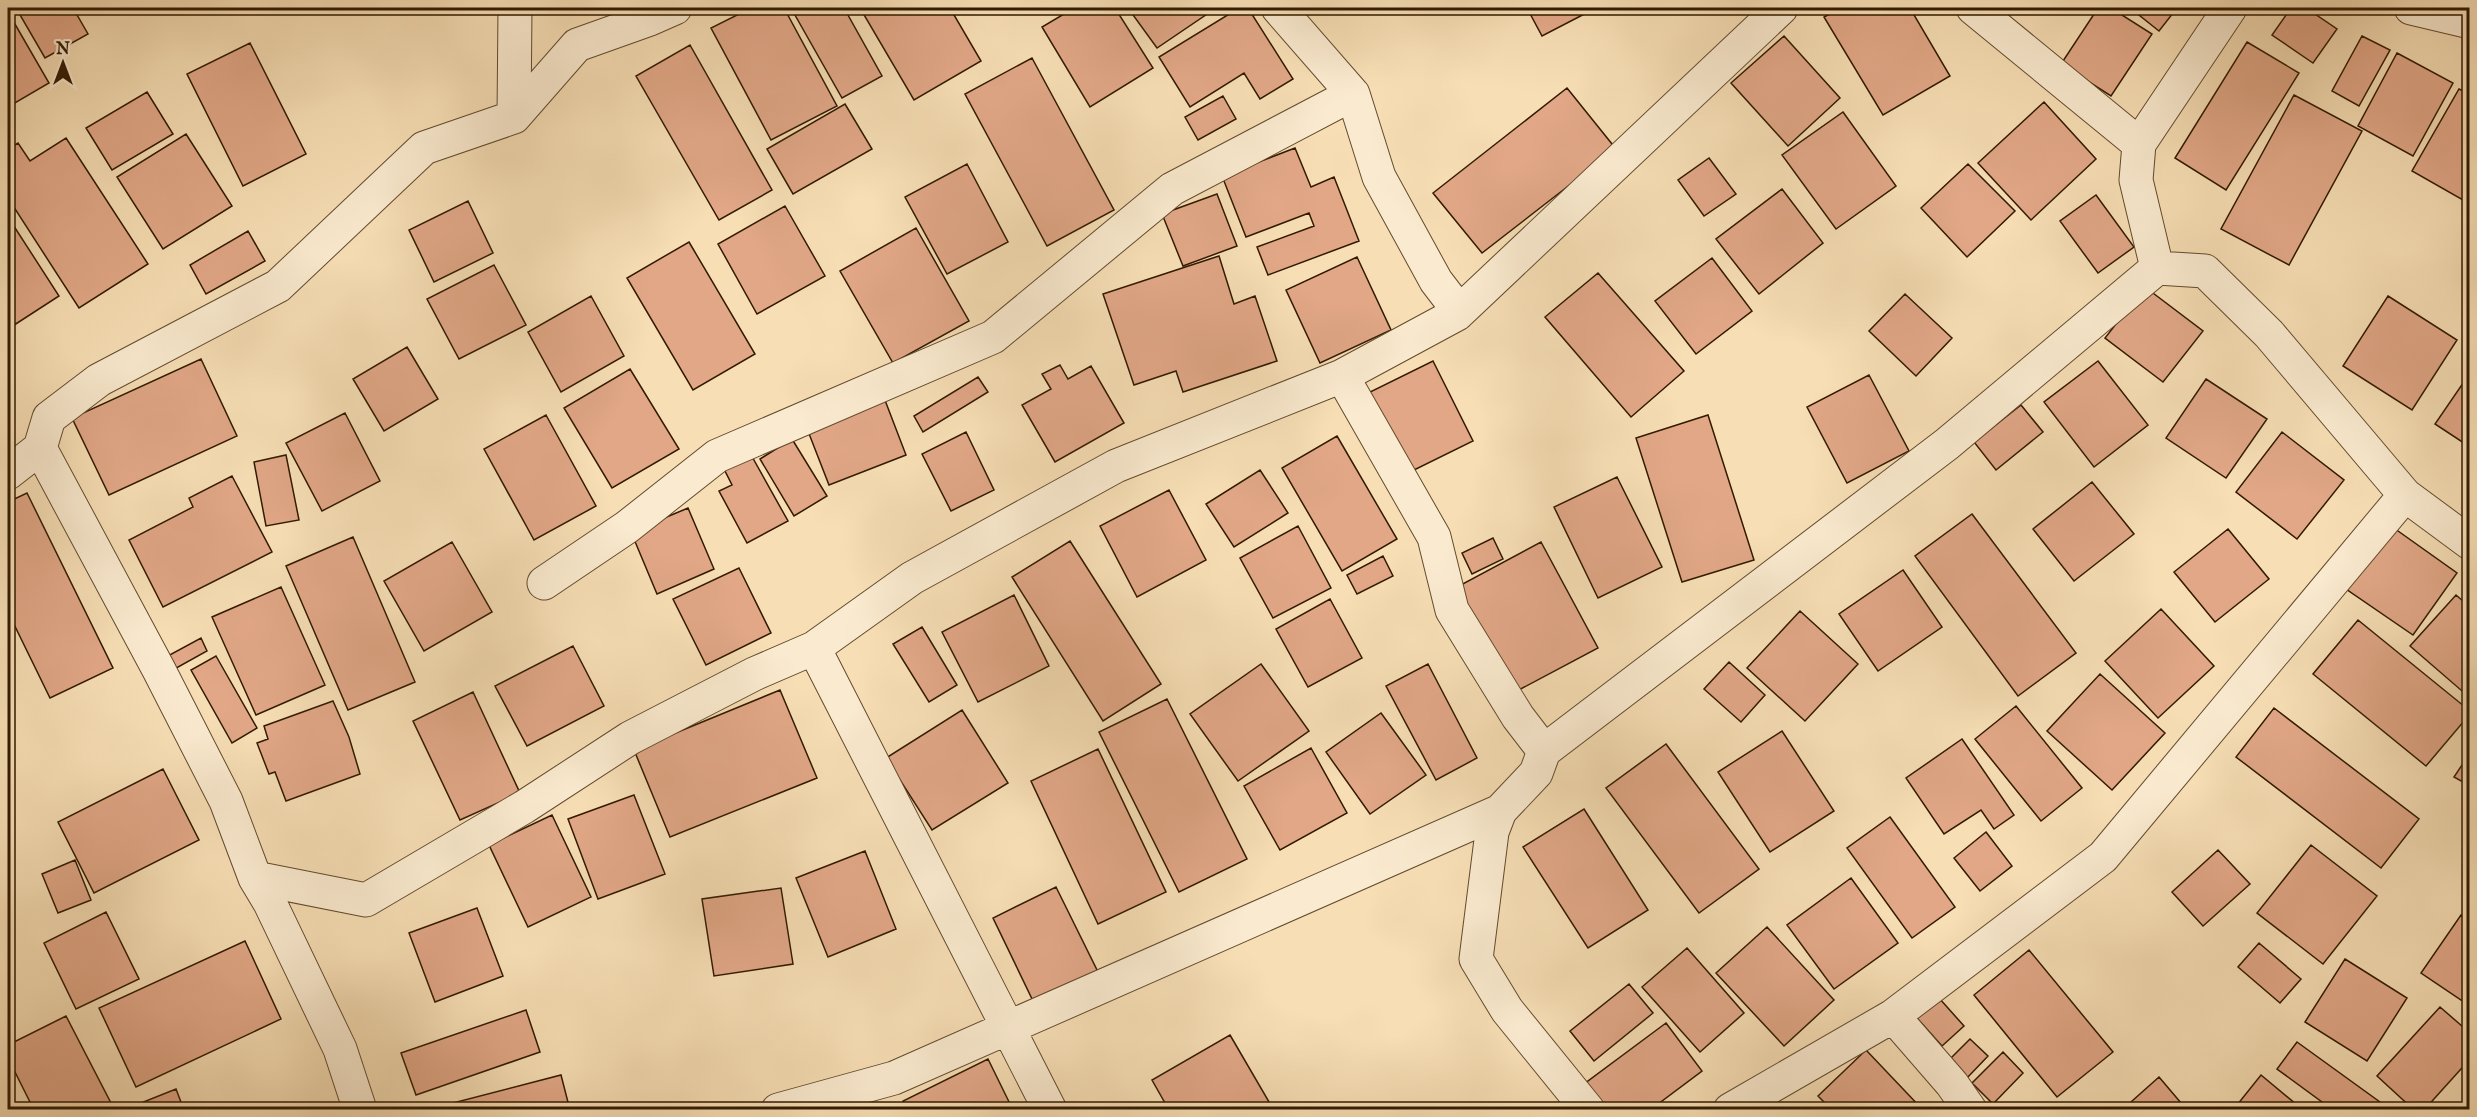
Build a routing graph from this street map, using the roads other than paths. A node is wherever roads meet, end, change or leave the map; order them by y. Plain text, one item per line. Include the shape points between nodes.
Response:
1 (515, 8) edge
2 (675, 8) edge
3 (1278, 8) edge
4 (1781, 8) edge
5 (1973, 8) edge
6 (2230, 8) edge
7 (2412, 8) edge
8 (2469, 22) edge
9 (1353, 94) junction
10 (514, 117) junction
11 (2139, 144) junction
12 (2157, 268) junction
13 (1457, 314) junction
14 (1342, 376) junction
15 (39, 448) junction
16 (8, 473) edge
17 (2405, 495) junction
18 (2469, 543) edge
19 (544, 584) dead end
20 (814, 648) junction
21 (1544, 751) junction
22 (1500, 811) junction
23 (255, 879) junction
24 (1893, 1016) junction
25 (1008, 1029) junction
26 (360, 1110) edge
27 (778, 1110) edge
28 (1050, 1110) edge
29 (1588, 1110) edge
30 (1730, 1110) edge
31 (1970, 1110) edge

1 - 10 street
2 - 10 street via 577,45
3 - 9 street
4 - 13 street
5 - 11 street
6 - 11 street
7 - 8 street
9 - 13 street via 1379,177
9 - 19 street via 1172,189 993,337 717,456 627,527
10 - 15 street via 424,148 278,286 99,380 49,418
11 - 12 street via 2136,180
12 - 17 street via 2205,271 2270,334
12 - 21 street via 1947,444
13 - 14 street
14 - 20 street via 1116,466 912,578
14 - 21 street via 1434,537 1452,610 1518,717
15 - 16 street
15 - 23 street via 226,801
17 - 18 street
17 - 24 street via 2103,857
20 - 23 street via 754,674 630,738 524,807 366,900
20 - 25 street
21 - 22 street via 1536,773
22 - 25 street
22 - 29 street via 1492,832 1476,959 1507,1011
23 - 26 street via 340,1049
24 - 30 street
24 - 31 street
25 - 27 street via 894,1078
25 - 28 street

